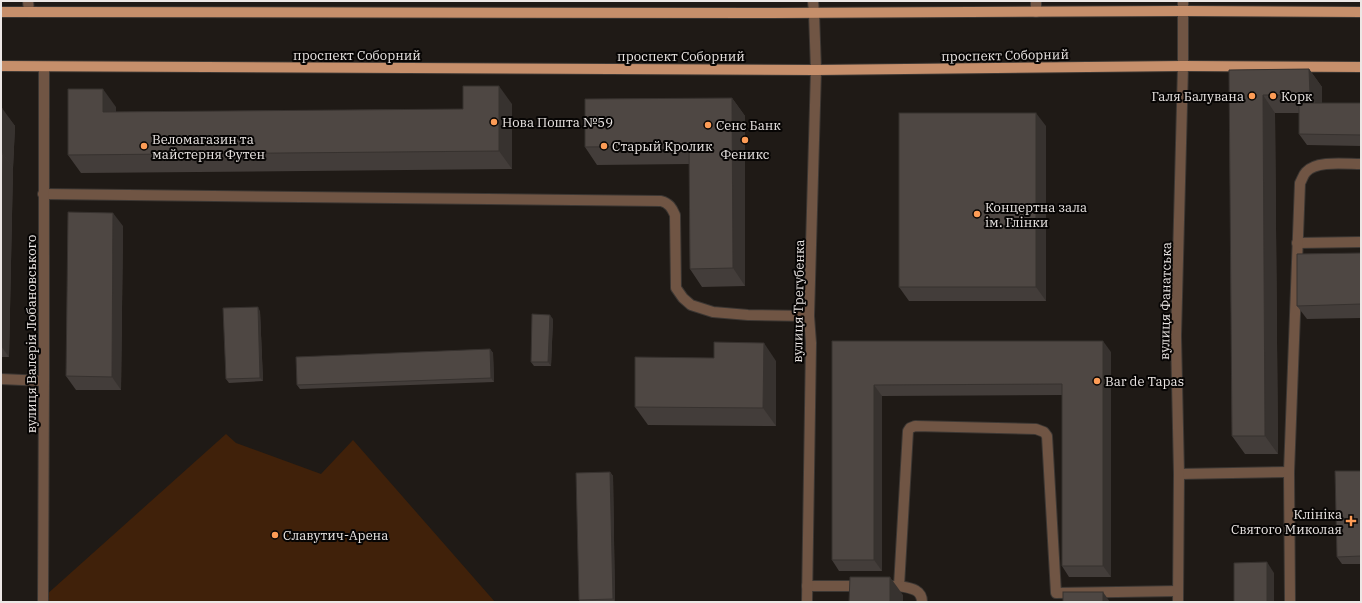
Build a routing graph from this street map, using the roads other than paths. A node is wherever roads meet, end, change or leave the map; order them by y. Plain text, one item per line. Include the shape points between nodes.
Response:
1 (28, 1) edge
2 (814, 1) edge
3 (1036, 1) edge
4 (1183, 6) edge
5 (1, 12) edge
6 (29, 12) junction
7 (1036, 12) junction
8 (1361, 12) edge
9 (814, 13) junction
10 (1, 66) edge
11 (1183, 66) junction
12 (44, 67) junction
13 (1361, 67) edge
14 (816, 70) junction
15 (1361, 164) edge
16 (43, 194) junction
17 (1361, 242) edge
18 (1297, 243) junction
19 (809, 316) junction
20 (1, 379) edge
21 (44, 381) junction
22 (1289, 472) junction
23 (1179, 474) junction
24 (807, 586) junction
25 (899, 586) junction
26 (1178, 591) junction
27 (1056, 598) edge
28 (43, 602) edge
29 (807, 602) edge
30 (922, 602) edge
31 (1178, 602) edge
32 (1290, 602) edge

1 - 6 street
2 - 9 street, вулиця Трегубенка
3 - 7 street
4 - 7 main road
4 - 8 main road
4 - 11 street, вулиця Фанатська
5 - 6 main road
6 - 9 main road
7 - 9 main road
9 - 14 street, вулиця Трегубенка
10 - 12 main road, проспект Соборний
11 - 13 main road, проспект Соборний
11 - 14 main road, проспект Соборний
11 - 23 street, вулиця Фанатська via 1176,336
12 - 14 main road, проспект Соборний
12 - 16 street, вулиця Валерія Лобановського
14 - 19 street, вулиця Трегубенка
15 - 18 street via 1324,164 1313,166 1305,172 1300,183
16 - 19 street via 661,201 672,208 675,216 676,288 691,305 713,312
16 - 21 street, вулиця Валерія Лобановського
17 - 18 street
18 - 22 street
19 - 24 street, вулиця Трегубенка
20 - 21 street
21 - 28 street, вулиця Валерія Лобановського
22 - 23 street
22 - 32 street
23 - 26 street, вулиця Фанатська
24 - 25 street
24 - 29 street, вулиця Трегубенка
25 - 27 street via 910,428 1036,428 1047,436
25 - 30 street via 919,592 922,595
26 - 27 street
26 - 31 street, вулиця Фанатська

